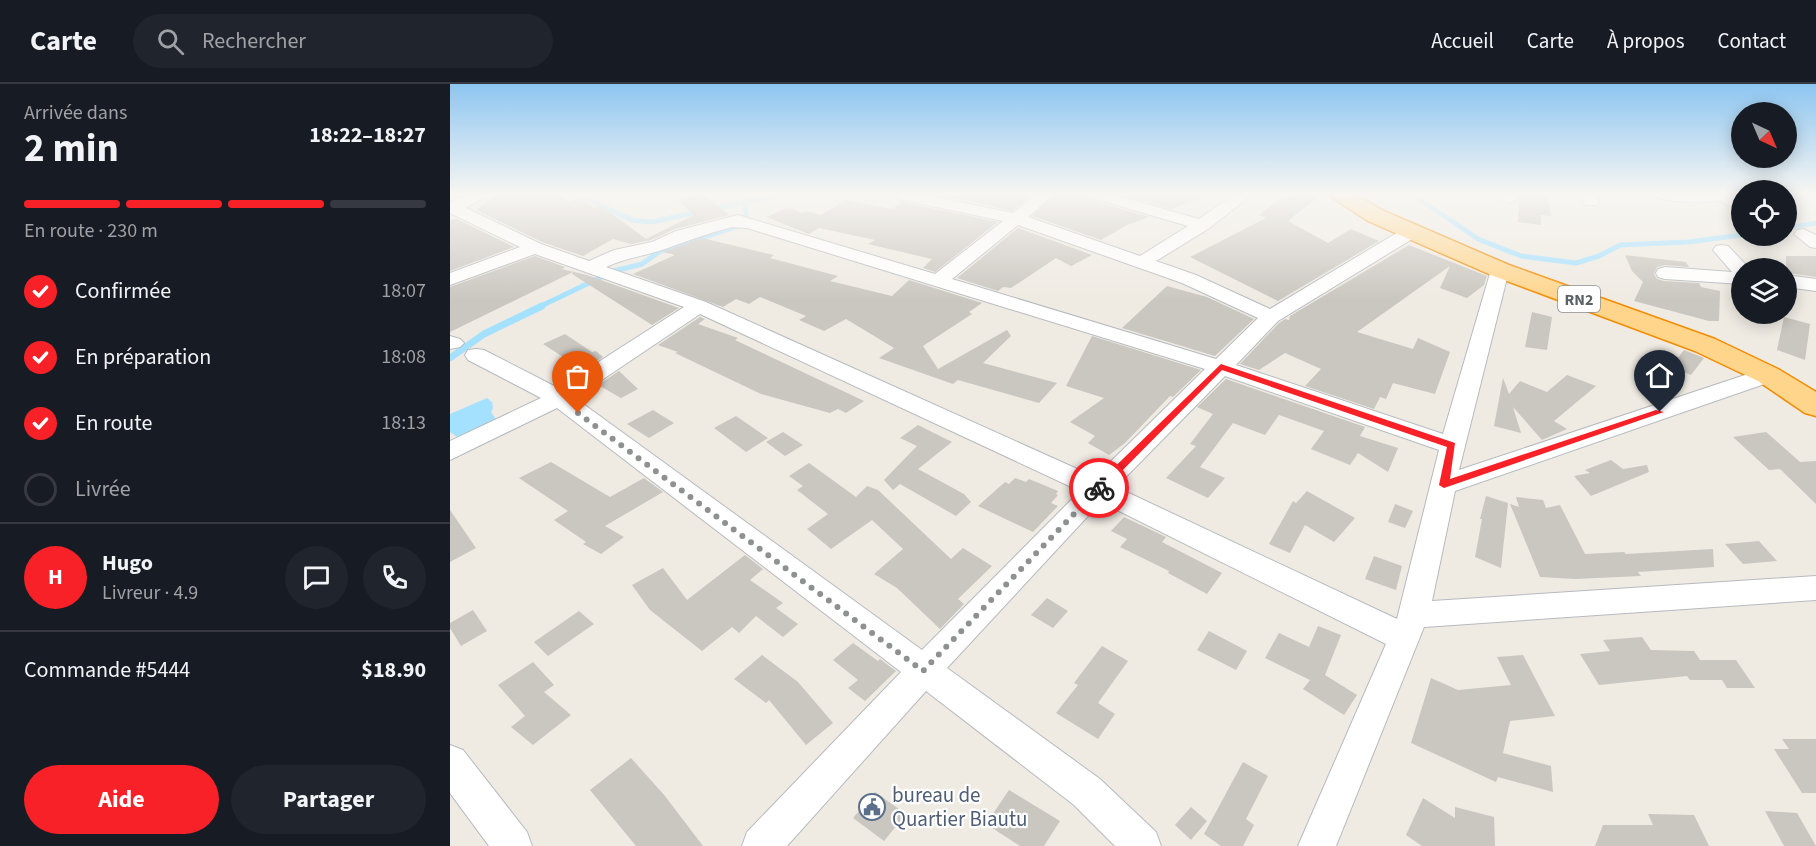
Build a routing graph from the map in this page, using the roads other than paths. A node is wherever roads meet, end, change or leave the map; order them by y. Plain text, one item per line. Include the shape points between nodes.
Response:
1 (497, 230) edge
2 (706, 230) edge
3 (764, 230) edge
4 (1000, 230) edge
5 (1047, 230) edge
6 (1195, 230) edge
7 (1406, 230) edge
8 (1411, 232) junction
9 (535, 248) junction
10 (1722, 250) dead end
11 (1731, 260) edge
12 (1142, 263) junction
13 (1500, 270) junction
14 (602, 271) junction
15 (1665, 273) dead end
16 (1731, 277) edge
17 (450, 279) edge
18 (937, 282) junction
19 (1797, 282) edge
20 (1816, 285) edge
21 (699, 306) junction
22 (1271, 317) junction
23 (460, 347) edge
24 (1221, 367) junction
25 (1768, 375) junction
26 (1811, 395) edge
27 (559, 398) junction
28 (1452, 446) junction
29 (450, 451) edge
30 (1444, 485) junction
31 (1098, 489) junction
32 (1816, 588) edge
33 (1409, 626) junction
34 (923, 671) junction
35 (450, 763) edge
36 (513, 846) edge
37 (761, 846) edge
38 (1142, 846) edge
39 (1317, 846) edge

1 - 9 street
2 - 14 street via 620,254
3 - 18 street
4 - 18 street
5 - 12 street
6 - 12 street
7 - 8 highway, RN2
8 - 13 highway, RN2
8 - 22 street
9 - 14 street
9 - 17 street
10 - 11 street
12 - 22 street via 1189,279
13 - 25 highway, RN2 via 1705,345
13 - 28 street
14 - 21 street
15 - 16 street
18 - 24 street
19 - 20 street
21 - 27 street
21 - 31 street
22 - 24 street
23 - 27 street
24 - 28 street
24 - 31 street
25 - 26 highway, RN2
25 - 30 street
27 - 29 street
27 - 34 street
28 - 30 street
30 - 33 street
31 - 33 street
31 - 34 street
32 - 33 street
33 - 39 street
34 - 37 street
34 - 38 street via 1088,792
35 - 36 street

